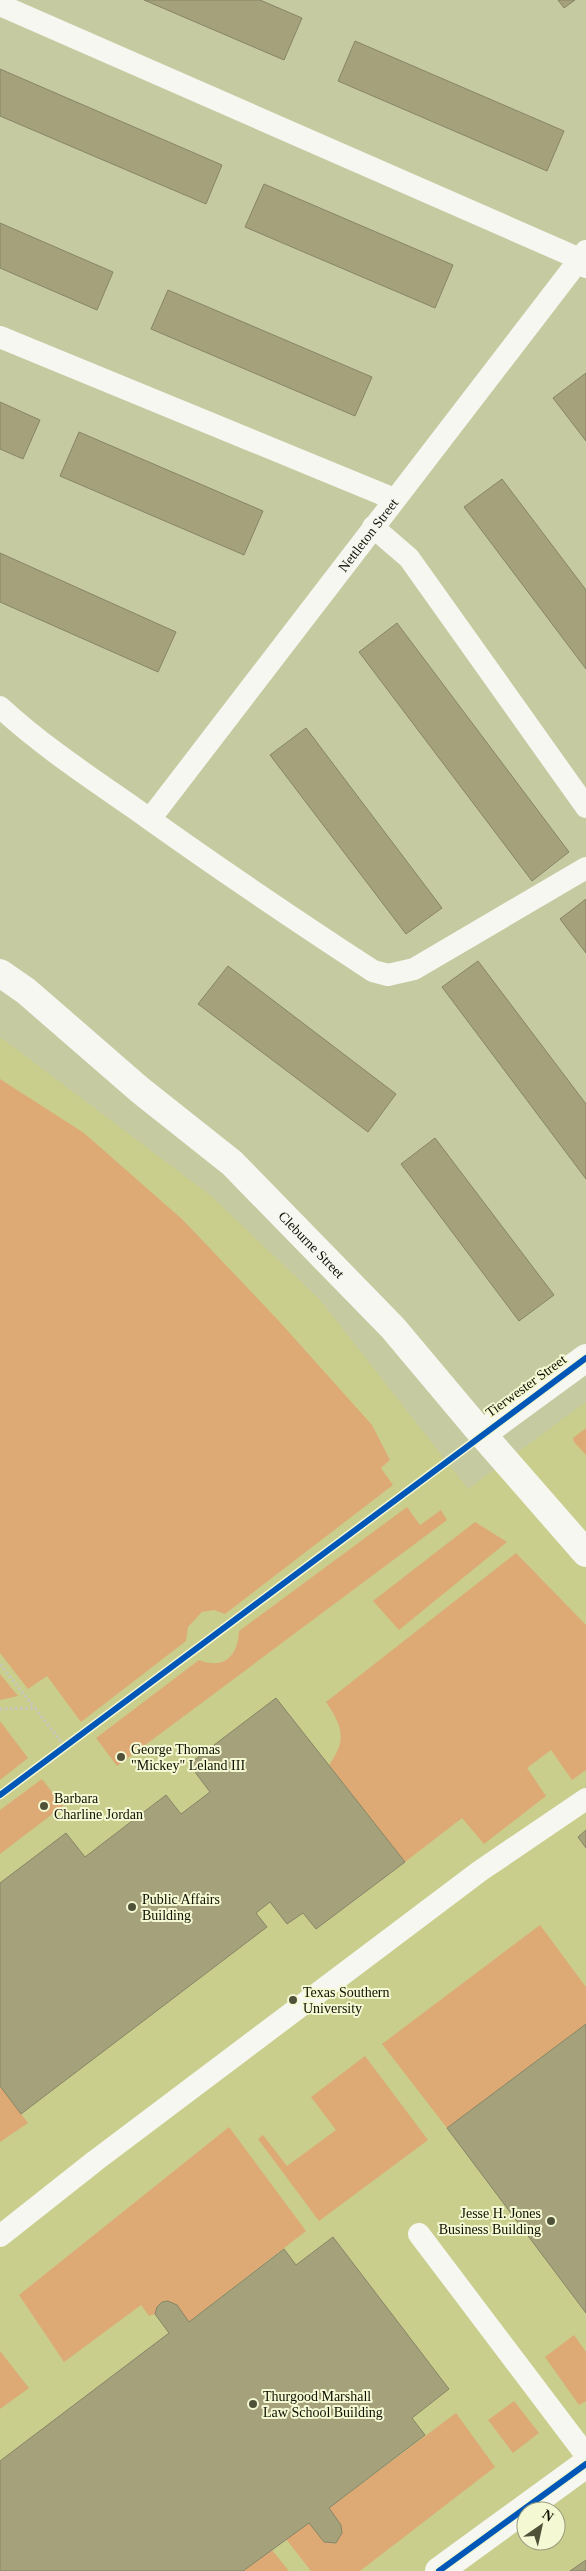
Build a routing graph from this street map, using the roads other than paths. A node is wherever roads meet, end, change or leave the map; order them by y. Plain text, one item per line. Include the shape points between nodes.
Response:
1 (0, 5) edge
2 (584, 259) edge
3 (0, 337) edge
4 (394, 499) junction
5 (373, 527) junction
6 (0, 707) edge
7 (586, 807) edge
8 (150, 819) junction
9 (586, 868) edge
10 (0, 973) edge
11 (586, 1358) edge
12 (482, 1434) junction
13 (586, 1553) edge
14 (586, 1799) edge
15 (419, 2234) dead end
16 (0, 2236) edge
17 (586, 2454) edge
18 (586, 2464) edge
19 (439, 2571) edge

1 - 2 lane
2 - 4 lane, Nettleton Street
3 - 4 lane
4 - 5 lane, Nettleton Street
5 - 7 lane via 409,558
5 - 8 lane, Nettleton Street
6 - 8 lane
8 - 9 lane via 232,878 373,971 388,975 414,968
10 - 12 main road, Cleburne Street via 232,1162 394,1328
11 - 12 main road, Tierwester Street
12 - 13 main road, Cleburne Street
14 - 16 lane via 473,1876
15 - 17 lane
18 - 19 main road

